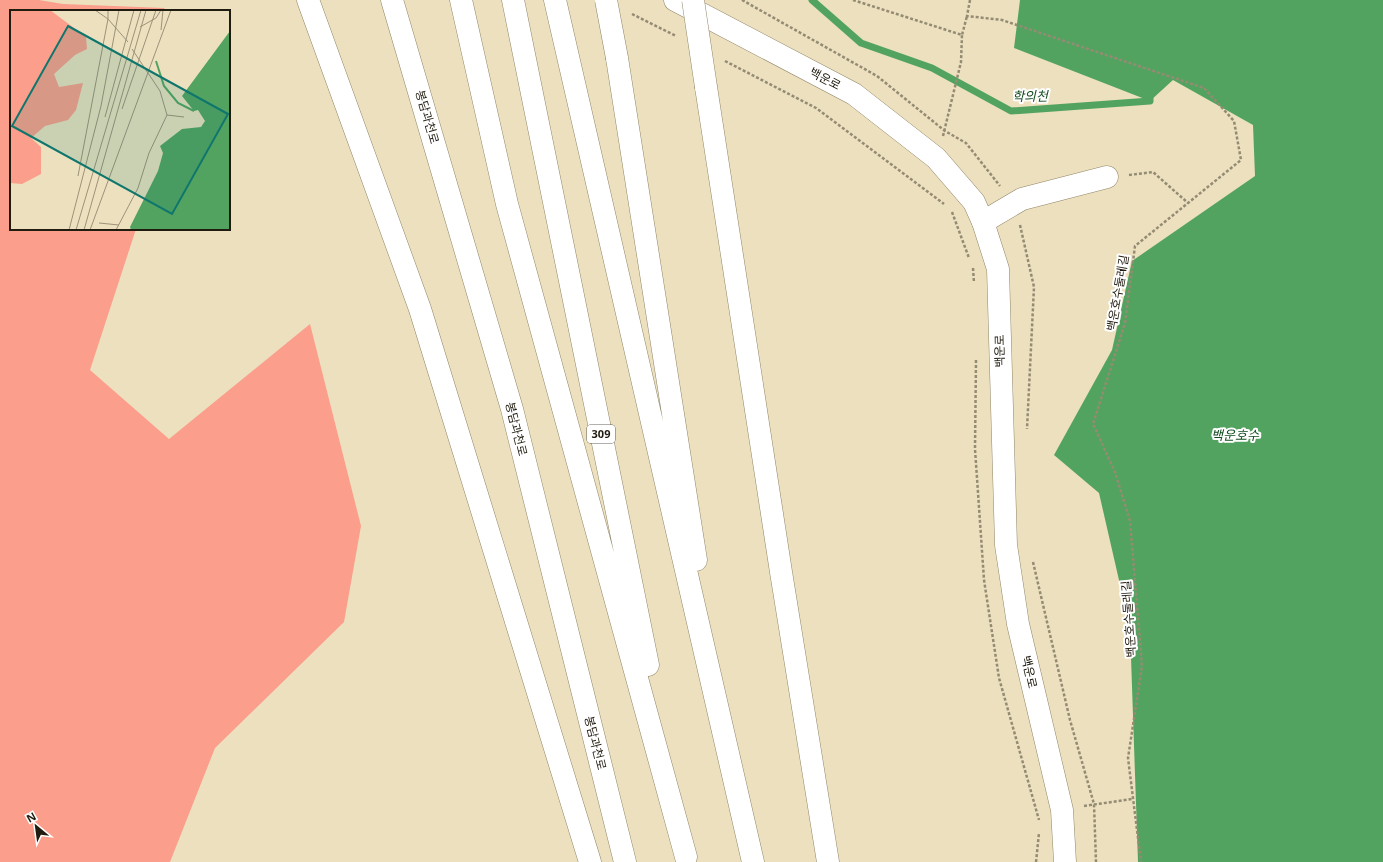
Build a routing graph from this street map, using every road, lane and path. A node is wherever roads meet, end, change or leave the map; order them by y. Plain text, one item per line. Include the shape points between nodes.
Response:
1 (308, 0) edge
2 (555, 0) edge
3 (606, 0) edge
4 (675, 0) edge
5 (693, 0) edge
6 (853, 0) edge
7 (970, 0) edge
8 (513, 3) edge
9 (463, 8) edge
10 (395, 9) edge
11 (626, 11) dead end
12 (967, 16) junction
13 (962, 35) junction
14 (682, 40) dead end
15 (717, 58) dead end
16 (945, 131) dead end
17 (1107, 177) joint
18 (997, 182) dead end
19 (1188, 203) junction
20 (1012, 205) junction
21 (950, 209) dead end
22 (983, 222) junction
23 (1026, 437) dead end
24 (1033, 561) dead end
25 (726, 752) junction
26 (1132, 799) junction
27 (1094, 804) junction
28 (1062, 810) junction
29 (687, 859) edge
30 (590, 862) edge
31 (625, 862) edge
32 (753, 862) edge
33 (828, 862) edge
34 (1065, 862) edge
35 (1096, 862) edge
36 (1141, 862) edge

1 - 30 main road via 420,308
2 - 25 main road
3 - 25 main road, bridge
4 - 22 main road, 백운로 via 854,94 936,158 974,202
5 - 33 main road, bridge
6 - 13 path
7 - 12 path
8 - 29 main road, 309
9 - 29 main road via 507,204
10 - 31 main road, 봉담과천로 via 512,409
11 - 14 path
12 - 13 path
12 - 19 path, 백운호수둘레길 via 1002,20 1204,88 1234,121 1241,160
13 - 16 path via 961,62
15 - 21 path via 816,108
17 - 19 path via 1153,172
17 - 20 main road via 1022,199
18 - 20 path
19 - 26 path, 백운호수둘레길 via 1135,246 1125,322 1093,424 1115,472 1130,521 1142,666 1128,758
20 - 22 main road
20 - 23 path via 1018,216 1034,287
22 - 28 main road, 백운로 via 998,269 1006,545 1018,624
24 - 27 path via 1070,720
25 - 32 main road
26 - 27 path
26 - 36 path, 백운호수둘레길
27 - 28 path
27 - 35 path
28 - 34 main road, 백운로

